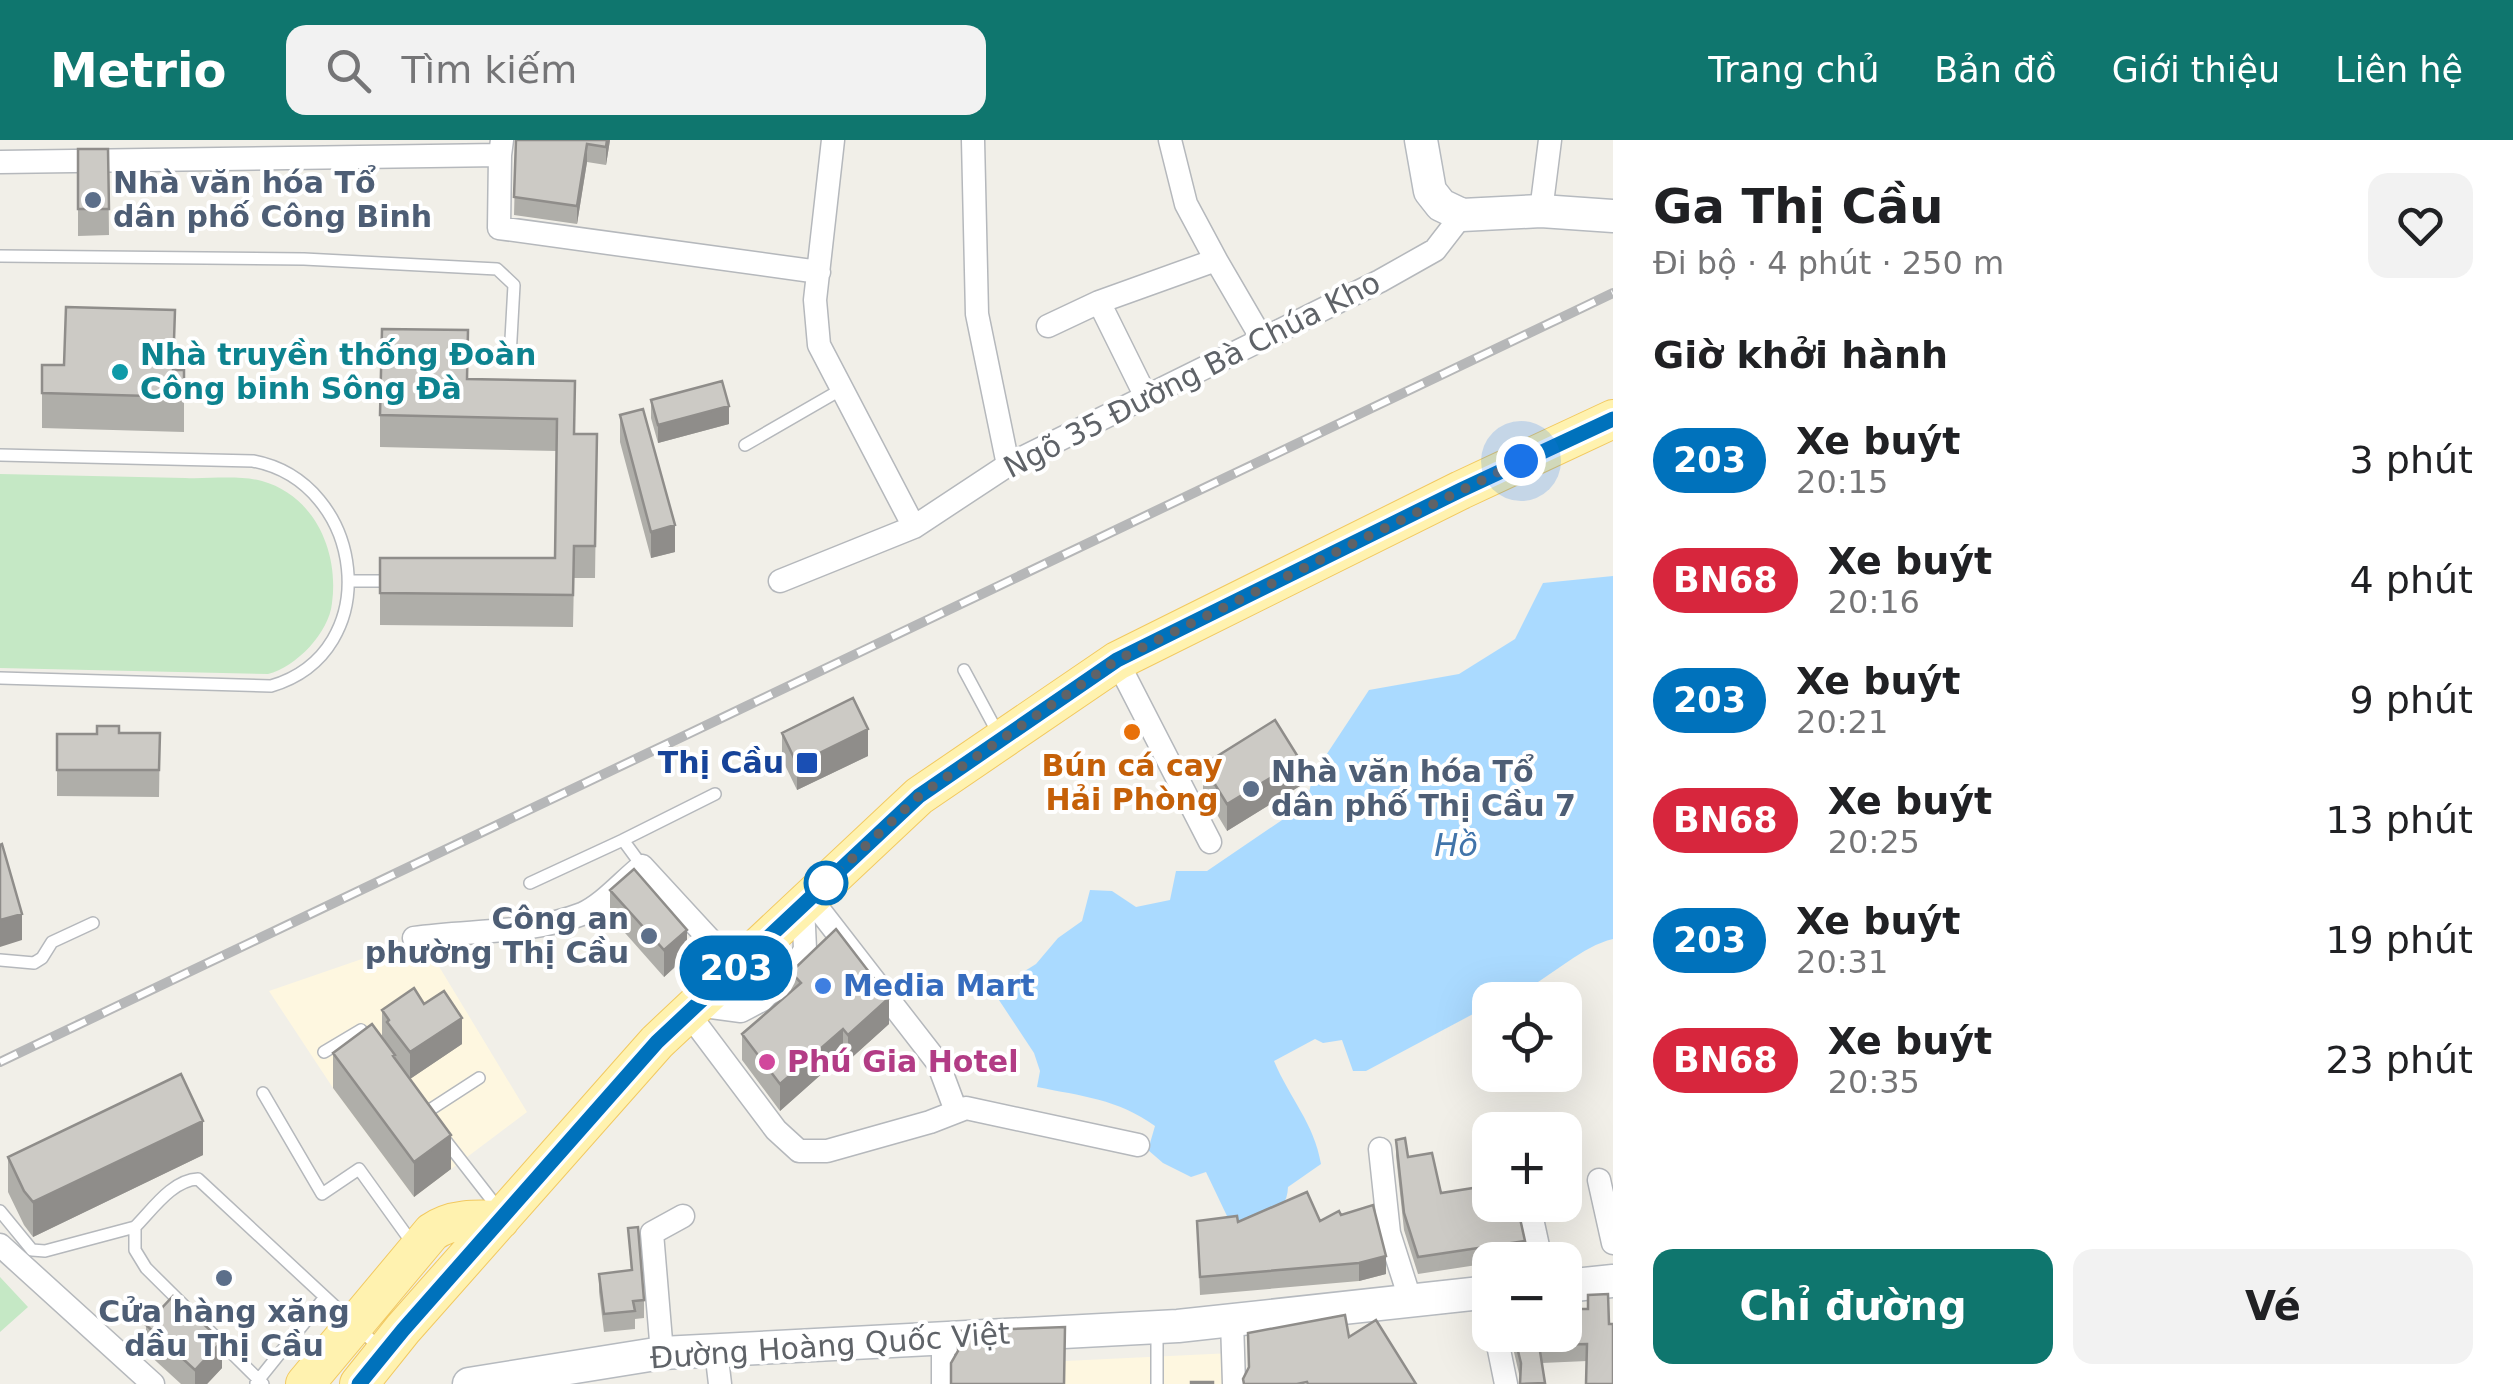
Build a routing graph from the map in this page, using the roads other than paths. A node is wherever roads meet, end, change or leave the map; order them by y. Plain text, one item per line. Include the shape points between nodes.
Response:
1 (834, 140) edge
2 (973, 140) edge
3 (1170, 140) edge
4 (1421, 140) edge
5 (1550, 140) edge
6 (501, 148) edge
7 (0, 162) edge
8 (1540, 212) junction
9 (1462, 215) junction
10 (1613, 216) edge
11 (0, 256) edge
12 (1216, 260) junction
13 (819, 272) junction
14 (1099, 302) junction
15 (1048, 326) dead end
16 (1262, 340) junction
17 (510, 356) dead end
18 (842, 390) junction
19 (1146, 397) junction
20 (1613, 419) edge
21 (744, 446) dead end
22 (0, 454) edge
23 (1008, 466) junction
24 (914, 527) junction
25 (348, 581) junction
26 (403, 581) edge
27 (780, 581) dead end
28 (1117, 660) junction
29 (964, 670) dead end
30 (0, 678) edge
31 (1001, 740) junction
32 (715, 794) dead end
33 (623, 840) junction
34 (1210, 842) dead end
35 (642, 866) junction
36 (530, 883) dead end
37 (806, 902) junction
38 (92, 923) dead end
39 (414, 938) dead end
40 (0, 960) edge
41 (736, 968) junction
42 (692, 1009) junction
43 (324, 1052) dead end
44 (382, 1058) edge
45 (479, 1078) dead end
46 (263, 1093) dead end
47 (414, 1100) edge
48 (956, 1112) junction
49 (425, 1113) junction
50 (1138, 1145) dead end
51 (1380, 1149) dead end
52 (1599, 1180) dead end
53 (0, 1211) edge
54 (683, 1216) dead end
55 (502, 1218) junction
56 (135, 1228) junction
57 (1613, 1242) edge
58 (0, 1245) edge
59 (418, 1250) junction
60 (1613, 1281) edge
61 (1582, 1284) edge
62 (325, 1297) junction
63 (1472, 1298) edge
64 (1410, 1300) junction
65 (1232, 1321) junction
66 (355, 1325) junction
67 (1157, 1327) junction
68 (943, 1338) junction
69 (716, 1350) junction
70 (385, 1352) junction
71 (1499, 1352) edge
72 (662, 1353) junction
73 (310, 1379) edge
74 (259, 1383) edge
75 (153, 1384) edge
76 (359, 1384) edge
77 (470, 1384) edge
78 (720, 1384) edge
79 (944, 1384) edge
80 (1157, 1384) edge
81 (1234, 1384) edge
82 (1506, 1384) edge

1 - 13 street
2 - 23 street via 978,314
3 - 12 street via 1186,204
4 - 9 main road via 1430,191
5 - 8 street
6 - 7 street
6 - 13 street via 500,228
8 - 9 main road
8 - 10 main road
9 - 16 street, Ngõ 35 Đường Bà Chúa Kho via 1435,250
11 - 17 lane via 497,269 514,285
12 - 14 street
12 - 16 street
13 - 18 street via 818,345
14 - 15 street
14 - 19 street
16 - 19 street, Ngõ 35 Đường Bà Chúa Kho
18 - 21 lane
18 - 24 street
19 - 23 street, Ngõ 35 Đường Bà Chúa Kho
20 - 28 main road
22 - 25 lane via 270,465 312,488 326,508
23 - 24 street, Ngõ 35 Đường Bà Chúa Kho
24 - 27 street, Ngõ 35 Đường Bà Chúa Kho
25 - 26 lane
25 - 30 lane via 336,636 299,674 271,686
28 - 31 main road
28 - 34 street
29 - 31 lane
31 - 37 main road via 919,796
32 - 33 lane
33 - 35 lane
33 - 36 lane
35 - 39 street via 585,913 530,927
35 - 41 street
37 - 41 main road
37 - 42 street via 805,949 774,990 741,1011
37 - 48 street via 938,1062
38 - 40 lane via 52,942 34,964
41 - 42 main road
42 - 48 street via 776,1130 800,1151 827,1151
42 - 55 main road
43 - 44 lane via 360,1030
45 - 49 lane
46 - 59 lane via 322,1194 358,1169
47 - 49 lane
48 - 50 street via 981,1109
49 - 55 lane
51 - 64 street via 1389,1233
52 - 57 street
53 - 56 lane via 32,1250
54 - 72 street via 652,1234
55 - 59 main road via 442,1226
55 - 70 main road
56 - 62 lane via 177,1185 198,1178
56 - 74 lane via 135,1250 146,1268
58 - 75 street
59 - 66 main road
60 - 61 main road
62 - 66 lane
62 - 74 lane
63 - 64 main road, Đường Hoàng Quốc Việt
64 - 65 main road, Đường Hoàng Quốc Việt
65 - 67 main road, Đường Hoàng Quốc Việt
65 - 81 street
66 - 70 lane
66 - 73 main road
67 - 68 main road, Đường Hoàng Quốc Việt
67 - 80 lane
68 - 69 main road, Đường Hoàng Quốc Việt
68 - 79 street
69 - 72 main road, Đường Hoàng Quốc Việt
69 - 78 street
70 - 76 main road
71 - 82 street
72 - 77 main road, Đường Hoàng Quốc Việt

